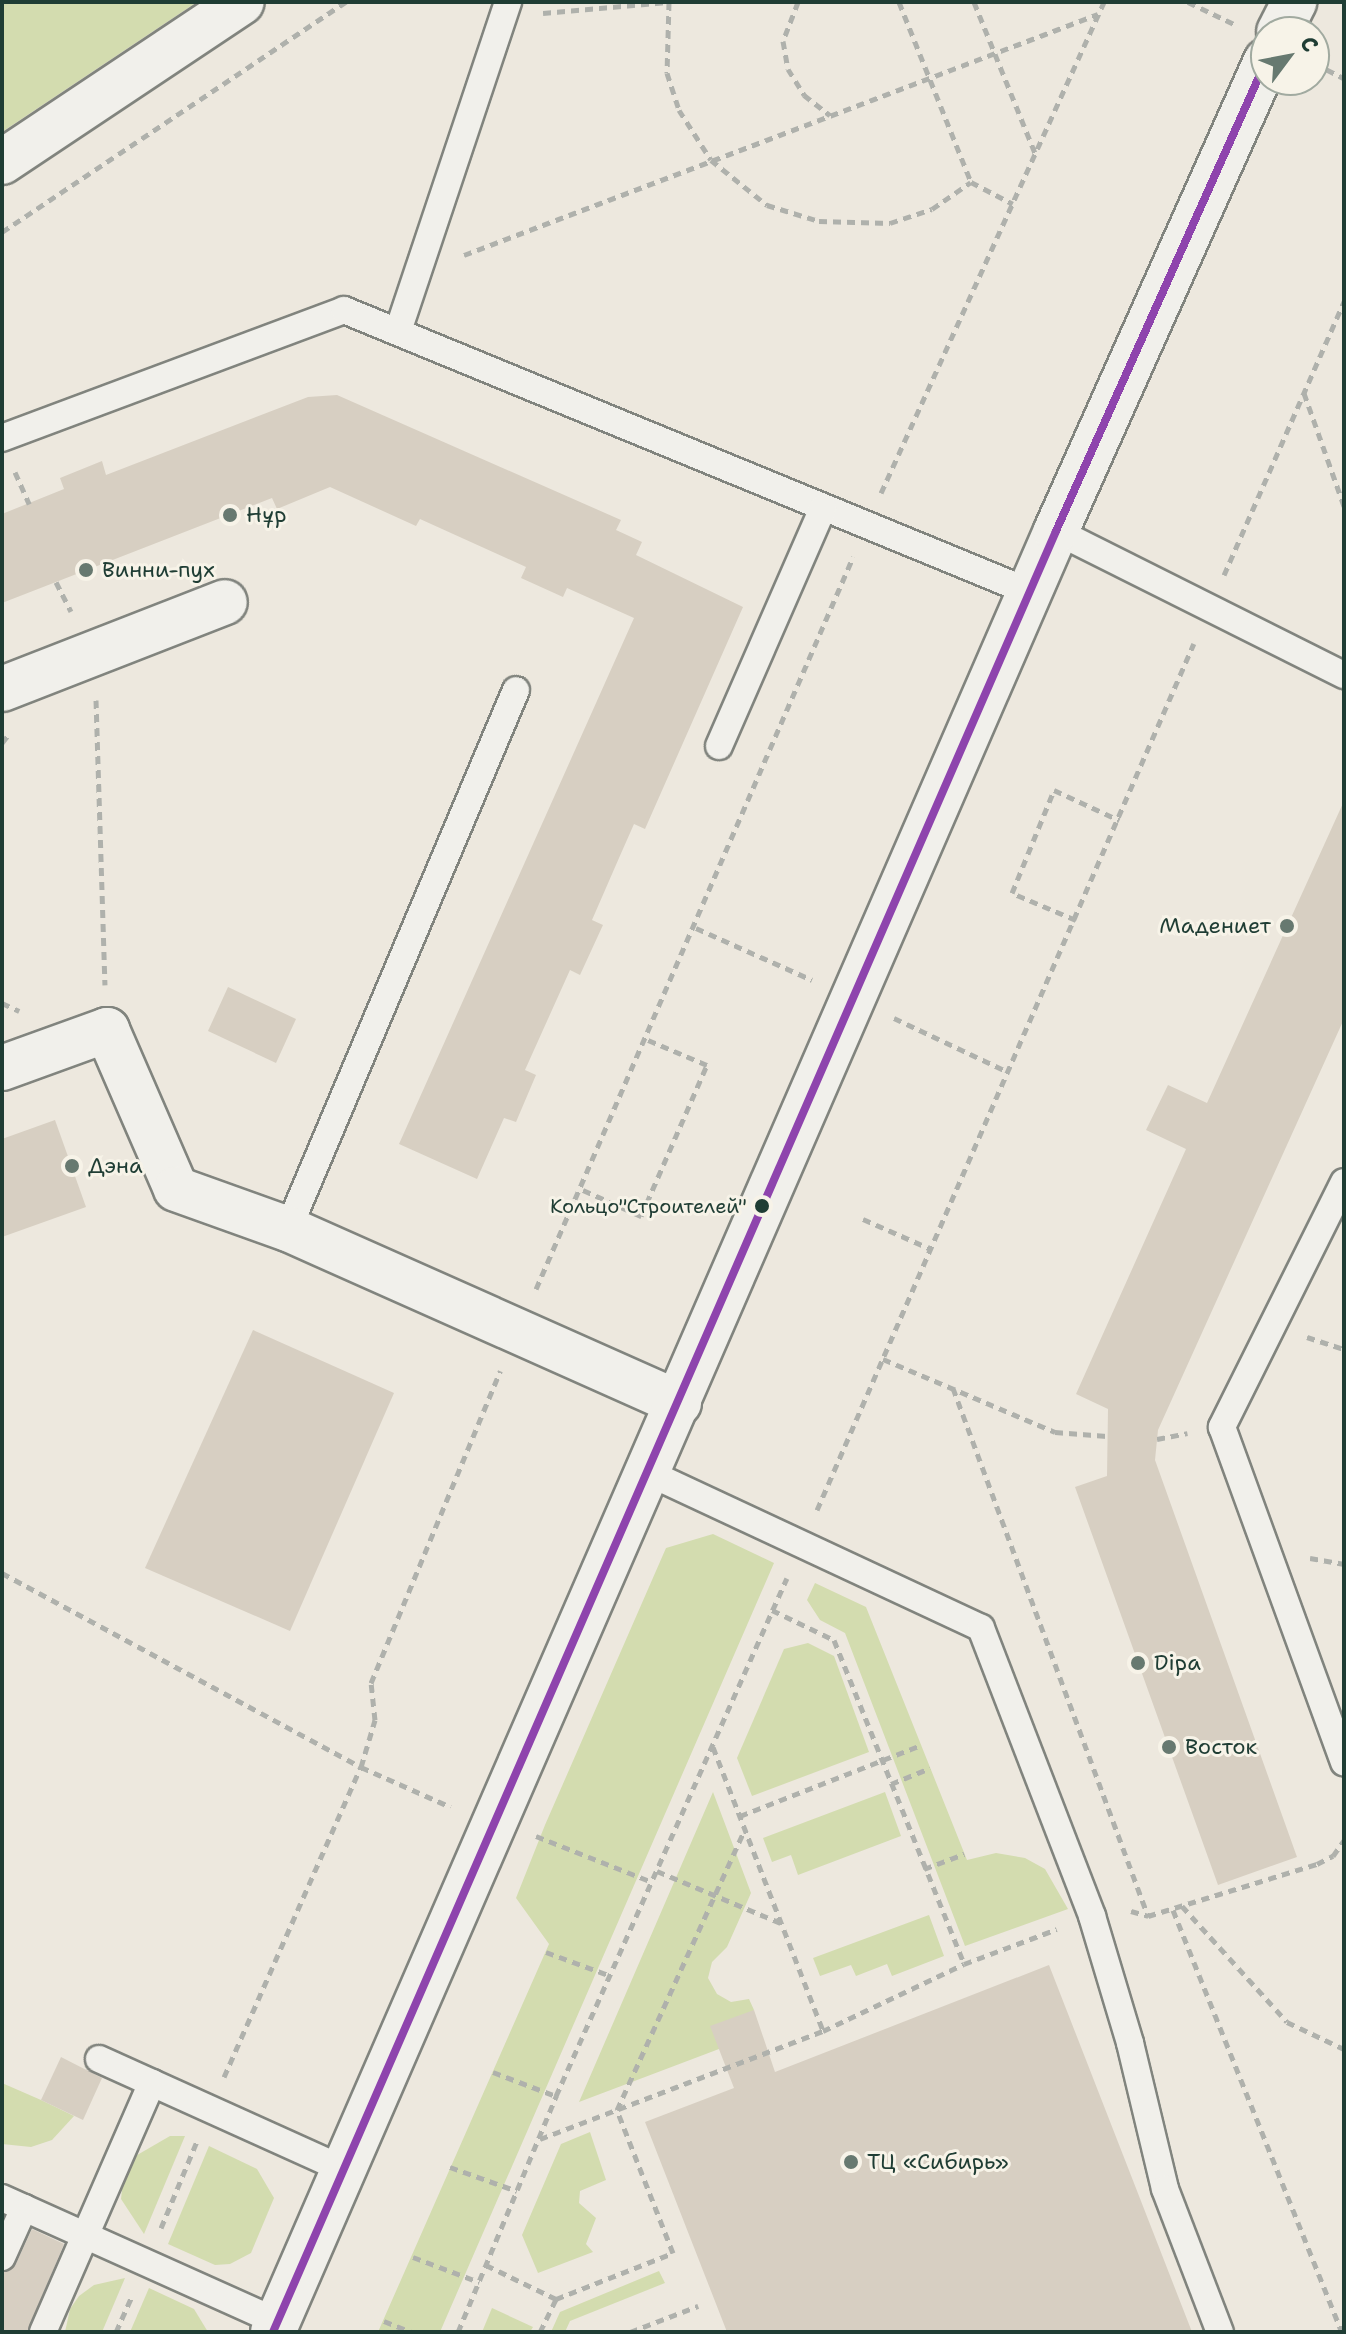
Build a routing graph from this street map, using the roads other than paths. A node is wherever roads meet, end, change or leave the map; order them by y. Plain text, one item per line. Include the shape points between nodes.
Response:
1 (242, 2) edge
2 (507, 6) edge
3 (1250, 84) edge
4 (2, 162) edge
5 (398, 331) junction
6 (2, 438) edge
7 (823, 508) junction
8 (1056, 531) junction
9 (1030, 592) junction
10 (225, 602) dead end
11 (1344, 675) edge
12 (2, 689) edge
13 (516, 690) dead end
14 (719, 746) dead end
15 (2, 1068) edge
16 (1344, 1182) edge
17 (288, 1229) junction
18 (679, 1403) junction
19 (649, 1473) junction
20 (1344, 1762) edge
21 (99, 2059) dead end
22 (152, 2083) junction
23 (343, 2169) junction
24 (13, 2203) edge
25 (86, 2236) junction
26 (2, 2257) edge
27 (276, 2327) edge
28 (43, 2332) edge
29 (1220, 2332) edge

1 - 4 street
2 - 5 lane
3 - 8 street
5 - 6 lane via 344,310
5 - 7 lane
7 - 9 lane
7 - 14 lane
8 - 9 street
8 - 11 lane
9 - 18 street
10 - 12 street
13 - 17 lane
15 - 17 street via 107,1030 176,1189
16 - 20 lane via 1222,1427
17 - 18 street
18 - 19 street
19 - 23 street
19 - 29 lane via 981,1628 1092,1916 1165,2189
21 - 22 lane
22 - 23 lane
22 - 25 lane
23 - 27 street
24 - 25 lane
24 - 26 lane
25 - 27 lane
25 - 28 lane

